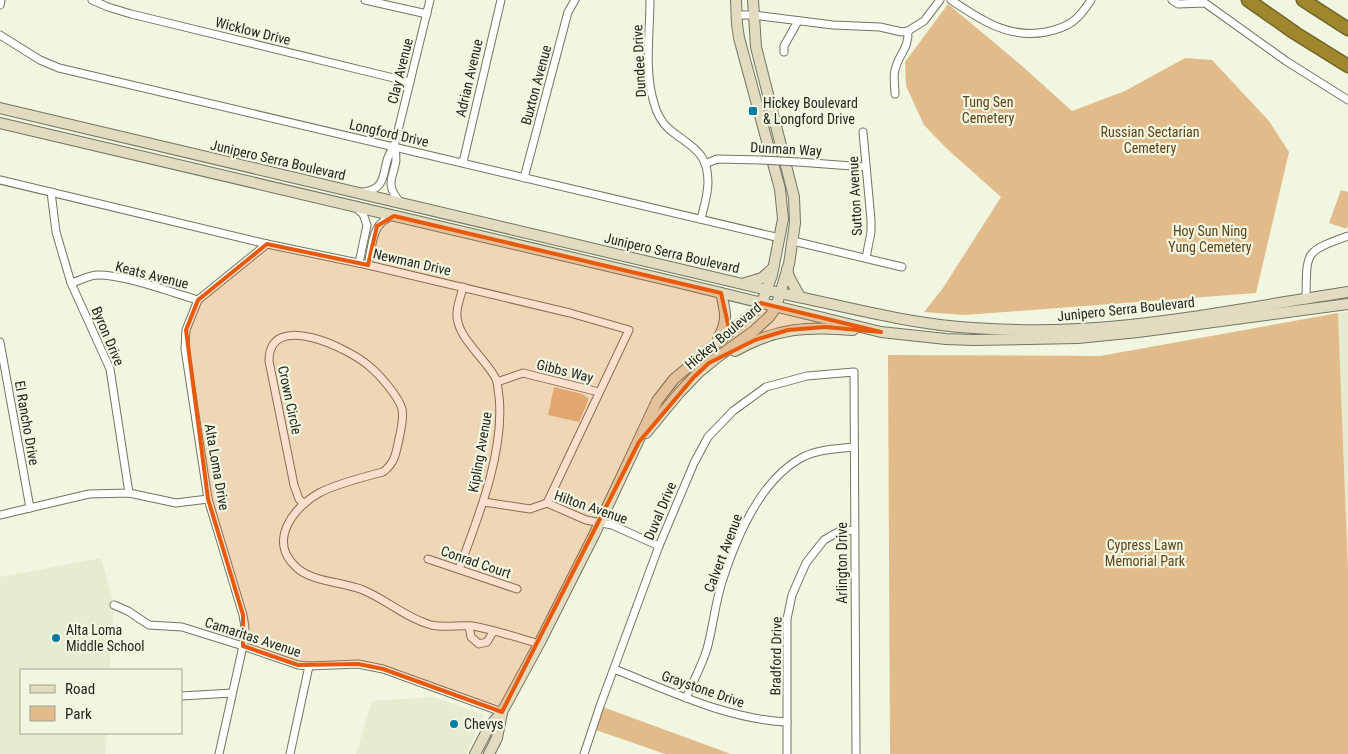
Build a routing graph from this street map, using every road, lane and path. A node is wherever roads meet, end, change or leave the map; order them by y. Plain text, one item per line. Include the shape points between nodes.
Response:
1 (1, 0) edge
2 (92, 0) edge
3 (365, 0) edge
4 (430, 0) edge
5 (500, 0) edge
6 (575, 0) edge
7 (650, 0) edge
8 (736, 0) edge
9 (753, 0) edge
10 (940, 0) edge
11 (951, 0) edge
12 (1091, 0) edge
13 (1172, 0) edge
14 (1248, 0) edge
15 (1303, 0) edge
16 (0, 4) edge
17 (427, 14) junction
18 (736, 15) junction
19 (754, 15) junction
20 (798, 21) junction
21 (1348, 29) edge
22 (908, 31) junction
23 (0, 35) edge
24 (784, 52) dead end
25 (1348, 66) edge
26 (410, 82) junction
27 (895, 94) dead end
28 (1348, 100) edge
29 (0, 108) edge
30 (0, 123) edge
31 (863, 132) dead end
32 (394, 147) junction
33 (463, 162) junction
34 (705, 164) junction
35 (866, 167) junction
36 (524, 178) junction
37 (0, 180) edge
38 (51, 192) junction
39 (358, 193) junction
40 (403, 205) junction
41 (354, 206) junction
42 (394, 216) junction
43 (701, 219) junction
44 (1348, 236) edge
45 (780, 238) junction
46 (793, 241) junction
47 (266, 244) junction
48 (866, 258) junction
49 (359, 263) junction
50 (368, 265) junction
51 (775, 265) junction
52 (902, 267) dead end
53 (787, 269) junction
54 (71, 283) junction
55 (742, 284) junction
56 (462, 287) junction
57 (767, 290) junction
58 (1348, 292) edge
59 (721, 293) junction
60 (780, 293) junction
61 (800, 297) junction
62 (1306, 298) junction
63 (198, 300) junction
64 (761, 303) junction
65 (1348, 304) edge
66 (776, 307) junction
67 (881, 332) junction
68 (0, 342) edge
69 (716, 343) junction
70 (709, 363) junction
71 (854, 372) joint
72 (497, 382) junction
73 (599, 392) junction
74 (639, 442) junction
75 (854, 447) junction
76 (129, 493) junction
77 (208, 499) junction
78 (484, 502) junction
79 (546, 503) junction
80 (304, 504) junction
81 (30, 508) junction
82 (0, 515) edge
83 (599, 523) junction
84 (854, 530) junction
85 (659, 546) junction
86 (428, 559) dead end
87 (458, 569) junction
88 (517, 589) dead end
89 (114, 605) dead end
90 (469, 626) junction
91 (493, 632) junction
92 (538, 644) junction
93 (243, 646) junction
94 (309, 666) junction
95 (614, 669) junction
96 (232, 692) junction
97 (182, 696) edge
98 (686, 698) junction
99 (502, 712) junction
100 (787, 722) junction
101 (219, 754) edge
102 (290, 754) edge
103 (476, 754) edge
104 (489, 754) edge
105 (584, 754) edge
106 (787, 754) edge
107 (856, 754) edge

1 - 16 street
2 - 26 street, Wicklow Drive via 131,14
3 - 17 street
4 - 17 street, Clay Avenue
5 - 33 street, Adrian Avenue
6 - 36 street, Buxton Avenue via 568,12
7 - 34 street, Dundee Drive via 649,54 654,103 669,129 695,148
8 - 18 main road, Hickey Boulevard
9 - 19 main road, Hickey Boulevard
10 - 22 street via 924,21
11 - 12 street via 997,27 1032,35 1069,25 1081,16
13 - 28 street via 1178,4 1205,3 1286,61
14 - 25 highway
15 - 21 highway
17 - 26 street, Clay Avenue
18 - 19 street
18 - 45 main road, Hickey Boulevard via 780,189 783,219
19 - 20 street
19 - 46 main road, Hickey Boulevard via 760,65 793,190
20 - 22 street
20 - 24 street
22 - 27 street via 908,42 895,71
23 - 32 street, Longford Drive via 59,68
26 - 32 street, Clay Avenue
29 - 39 main road, Junipero Serra Boulevard
30 - 41 main road, Junipero Serra Boulevard
31 - 35 street, Sutton Avenue
32 - 33 street, Longford Drive
32 - 39 street, Clay Avenue via 389,153 379,187
32 - 40 street, Clay Avenue via 397,155 390,185
33 - 36 street, Longford Drive
34 - 35 street, Dunman Way, bridge via 717,159
34 - 43 street via 708,181
35 - 48 street, Sutton Avenue via 872,232
36 - 43 street, Longford Drive
37 - 38 street, Newman Drive
38 - 47 street, Newman Drive
38 - 54 street, Byron Drive via 56,232
39 - 40 main road, Junipero Serra Boulevard
40 - 55 main road, Junipero Serra Boulevard
41 - 42 main road, Junipero Serra Boulevard
41 - 49 street via 363,214 367,225
42 - 50 street via 376,226
42 - 59 main road, Junipero Serra Boulevard
43 - 45 street, Longford Drive
44 - 62 street via 1320,246 1312,253 1307,266
45 - 51 main road, Hickey Boulevard
46 - 48 street
46 - 53 main road, Hickey Boulevard
47 - 49 street, Newman Drive
47 - 63 street, Alta Loma Drive
48 - 52 street
49 - 50 street, Newman Drive
50 - 56 street, Newman Drive
51 - 55 main road via 762,278
51 - 57 main road, Hickey Boulevard
53 - 60 main road, Hickey Boulevard
53 - 61 main road
54 - 63 street, Keats Avenue via 96,275 113,277
54 - 76 street, Byron Drive via 110,369
55 - 57 main road, Junipero Serra Boulevard
56 - 72 street, Kipling Avenue via 458,320 464,336
56 - 73 street, Newman Drive via 630,330
57 - 60 main road, Junipero Serra Boulevard
57 - 64 main road, Hickey Boulevard
58 - 62 main road, Junipero Serra Boulevard
59 - 64 main road, Junipero Serra Boulevard
59 - 69 main road via 726,324
60 - 61 main road, Junipero Serra Boulevard
60 - 66 main road, Hickey Boulevard
61 - 62 main road, Junipero Serra Boulevard via 923,322 1032,330 1138,324
63 - 77 street, Alta Loma Drive via 186,330 185,349
64 - 66 main road, Junipero Serra Boulevard
64 - 69 main road, Hickey Boulevard via 747,319
65 - 67 main road, Junipero Serra Boulevard via 1078,338 972,340
66 - 67 main road, Junipero Serra Boulevard
66 - 70 main road, Hickey Boulevard via 755,330
67 - 70 main road via 825,327 788,330 755,340
68 - 81 street, El Rancho Drive
69 - 74 main road, Hickey Boulevard via 665,389
70 - 74 main road, Hickey Boulevard via 684,387
71 - 75 street, Arlington Drive
71 - 85 street, Duval Drive via 807,376 766,387 733,412 708,437
72 - 73 street, Gibbs Way via 523,374
72 - 78 street, Kipling Avenue via 500,410 497,441
73 - 79 street, Newman Drive
74 - 83 main road, Hickey Boulevard
75 - 84 street, Arlington Drive
75 - 98 street, Calvert Avenue via 821,450 803,457 781,471 755,505 722,582 706,650
76 - 77 street via 176,503
76 - 81 street via 89,494
77 - 93 street, Alta Loma Drive via 243,614
78 - 79 street, Hilton Avenue via 530,509
78 - 87 street, Kipling Avenue
79 - 83 street, Hilton Avenue
80 - 80 street, Crown Circle via 294,485 269,361 273,346 282,337 291,335 332,344 358,358 370,366 402,408 403,422 396,458 389,467 383,472 321,492
80 - 90 street, Crown Circle via 285,527 283,546 296,568 309,575 364,590 411,618 433,626
81 - 82 street
83 - 85 street, Hilton Avenue via 612,525
83 - 92 main road, Hickey Boulevard
84 - 100 street, Bradford Drive via 838,532 824,540 806,563 792,595 787,619
84 - 107 street, Arlington Drive
85 - 95 street, Duval Drive
86 - 87 street, Conrad Court
87 - 88 street, Conrad Court
89 - 93 street, Camaritas Avenue via 149,625 182,627
90 - 91 street, Crown Circle
90 - 91 street via 471,637 479,644 487,642
91 - 92 street, Crown Circle
92 - 99 main road, Hickey Boulevard
93 - 94 street, Camaritas Avenue
93 - 96 street, Alta Loma Drive
94 - 99 street, Camaritas Avenue via 358,664 383,669
94 - 102 street
95 - 98 street, Graystone Drive
95 - 105 street, Duval Drive
96 - 97 street
96 - 101 street, Alta Loma Drive
98 - 100 street, Graystone Drive via 745,717
99 - 103 main road, Hickey Boulevard
99 - 104 main road, Hickey Boulevard via 497,738
100 - 106 street, Bradford Drive

